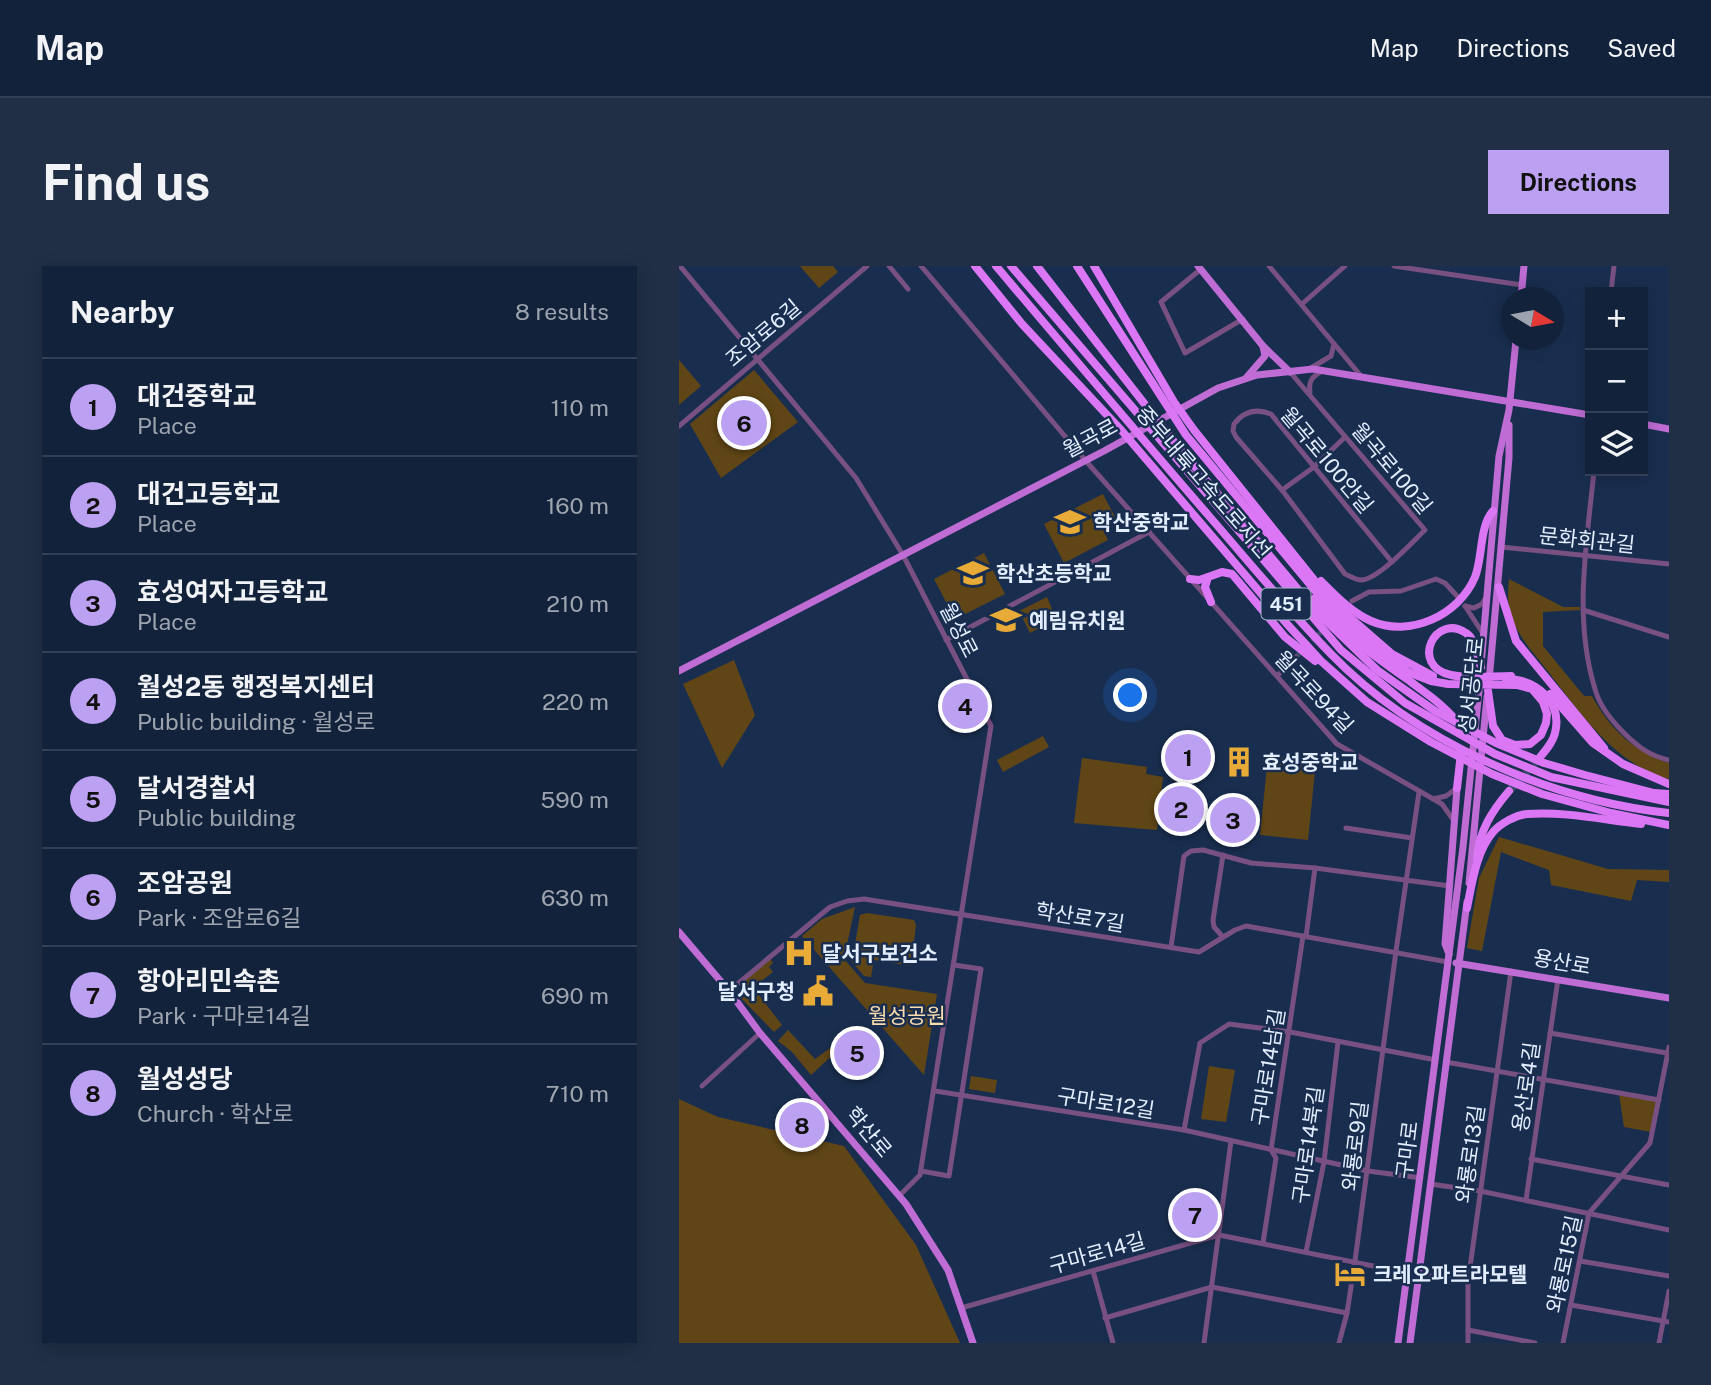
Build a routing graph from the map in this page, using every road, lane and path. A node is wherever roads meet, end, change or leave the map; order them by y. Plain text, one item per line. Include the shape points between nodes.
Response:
1 (680, 266) edge
2 (867, 266) edge
3 (889, 266) edge
4 (921, 266) edge
5 (975, 266) edge
6 (996, 266) edge
7 (1011, 266) edge
8 (1037, 266) edge
9 (1077, 266) edge
10 (1094, 266) edge
11 (1269, 266) edge
12 (1345, 266) edge
13 (1394, 266) edge
14 (1524, 266) edge
15 (1614, 266) edge
16 (1199, 268) edge
17 (1522, 285) joint
18 (1612, 287) edge
19 (908, 289) dead end
20 (1301, 304) junction
21 (1243, 320) junction
22 (1334, 344) junction
23 (1263, 346) junction
24 (1515, 350) edge
25 (758, 358) junction
26 (1308, 369) junction
27 (1322, 370) junction
28 (1290, 372) junction
29 (1361, 376) junction
30 (1247, 378) junction
31 (1310, 395) junction
32 (1170, 404) junction
33 (1510, 406) junction
34 (1585, 414) edge
35 (679, 425) edge
36 (1648, 425) edge
37 (1669, 429) edge
38 (1233, 431) joint
39 (1190, 432) junction
40 (1345, 437) junction
41 (1085, 460) junction
42 (1314, 467) junction
43 (1594, 476) edge
44 (1282, 490) junction
45 (1493, 511) junction
46 (1149, 532) junction
47 (1501, 547) junction
48 (1282, 550) junction
49 (903, 555) junction
50 (1295, 555) junction
51 (1586, 557) junction
52 (1392, 562) junction
53 (1669, 564) edge
54 (1208, 577) junction
55 (1190, 579) junction
56 (1499, 587) junction
57 (1457, 596) dead end
58 (1487, 596) junction
59 (1352, 601) dead end
60 (1212, 602) junction
61 (1583, 610) junction
62 (1484, 635) junction
63 (1669, 637) edge
64 (946, 640) junction
65 (1296, 657) tunnel mouth
66 (1481, 667) junction
67 (679, 671) edge
68 (1277, 676) junction
69 (1466, 680) junction
70 (1500, 680) junction
71 (1488, 691) junction
72 (1367, 702) junction
73 (1434, 715) junction
74 (1611, 756) junction
75 (1540, 757) tunnel mouth
76 (1669, 760) edge
77 (1493, 769) junction
78 (1669, 784) edge
79 (1457, 788) junction
80 (1509, 791) tunnel mouth
81 (1419, 792) junction
82 (1669, 794) edge
83 (1433, 799) junction
84 (1669, 802) edge
85 (1669, 813) edge
86 (1456, 824) junction
87 (1669, 826) edge
88 (1346, 828) dead end
89 (1412, 838) junction
90 (1223, 855) junction
91 (1476, 867) junction
92 (1315, 868) junction
93 (1406, 880) junction
94 (1450, 886) junction
95 (1467, 908) junction
96 (963, 913) junction
97 (679, 932) edge
98 (1304, 936) junction
99 (1223, 937) junction
100 (1171, 947) junction
101 (1396, 951) junction
102 (1449, 959) junction
103 (1459, 963) junction
104 (954, 965) junction
105 (1511, 970) junction
106 (1558, 979) junction
107 (729, 991) junction
108 (1669, 998) edge
109 (1290, 1032) junction
110 (760, 1033) junction
111 (1550, 1033) junction
112 (1338, 1042) junction
113 (1382, 1050) junction
114 (1668, 1050) edge
115 (1436, 1060) junction
116 (1445, 1062) junction
117 (1497, 1070) junction
118 (1543, 1079) junction
119 (702, 1086) dead end
120 (935, 1091) junction
121 (962, 1097) junction
122 (1659, 1100) junction
123 (1184, 1130) junction
124 (1231, 1141) junction
125 (1271, 1150) junction
126 (1531, 1159) junction
127 (1324, 1161) junction
128 (921, 1171) junction
129 (1368, 1171) junction
130 (1621, 1176) junction
131 (1421, 1178) junction
132 (1430, 1184) junction
133 (1669, 1185) edge
134 (1480, 1191) junction
135 (900, 1195) junction
136 (1526, 1200) junction
137 (1589, 1213) junction
138 (1669, 1230) edge
139 (1220, 1235) junction
140 (1262, 1243) junction
141 (1306, 1252) junction
142 (1355, 1261) junction
143 (1580, 1261) junction
144 (1093, 1271) junction
145 (1408, 1273) junction
146 (1419, 1274) junction
147 (1669, 1276) edge
148 (1468, 1282) junction
149 (1212, 1287) junction
150 (1669, 1291) edge
151 (1571, 1305) junction
152 (961, 1308) junction
153 (1347, 1313) junction
154 (1105, 1318) junction
155 (1666, 1322) edge
156 (1468, 1330) junction
157 (973, 1343) edge
158 (1113, 1343) edge
159 (1204, 1343) edge
160 (1339, 1343) edge
161 (1398, 1343) edge
162 (1410, 1343) edge
163 (1468, 1343) edge
164 (1535, 1343) edge
165 (1563, 1343) edge
166 (1658, 1343) edge

1 - 25 street, 월성로
2 - 25 street, 조암로6길
3 - 19 street
4 - 41 street, 월곡로94길
5 - 72 highway via 1287,624
6 - 77 highway, 중부내륙고속도로지선 / 451 via 1332,656 1375,693
7 - 73 highway, 중부내륙고속도로지선 / 451 via 1341,650 1405,703
8 - 73 highway via 1175,443 1317,612 1377,670
9 - 32 highway
10 - 32 highway
11 - 20 street
12 - 20 street
13 - 17 street
14 - 17 main road
15 - 18 street
16 - 21 main road
16 - 21 street via 1161,302 1185,353
20 - 22 street
21 - 23 main road
22 - 26 street via 1331,356
22 - 29 street
23 - 28 main road
23 - 30 main road via 1265,356
24 - 33 main road, 성서공단로
25 - 35 street, 조암로6길
25 - 49 street, 월성로 via 856,478
26 - 27 main road, 월곡로
26 - 28 main road, 월곡로
27 - 29 main road, 월곡로
27 - 31 street via 1308,386
28 - 30 main road, 월곡로
28 - 31 street, 월곡로100길
29 - 33 main road, 월곡로
30 - 41 main road, 월곡로 via 1218,388
31 - 40 street, 월곡로100길
32 - 39 highway
33 - 34 main road, 월곡로
33 - 45 main road, 성서공단로
33 - 47 main road, 성서공단로
36 - 37 main road
38 - 42 street, 월곡로100안길 via 1246,413 1271,414
38 - 44 street, 월곡로100길
39 - 48 highway
39 - 50 highway
40 - 42 street
40 - 52 street, 월곡로100길 via 1425,530
41 - 46 street, 월곡로94길
41 - 49 main road, 월곡로
42 - 44 street
42 - 52 street, 월곡로100안길
43 - 51 street
44 - 52 street, 월곡로100길 via 1345,574 1369,578
45 - 50 highway via 1487,519 1475,577 1465,595 1440,616 1415,625 1386,625 1354,612
45 - 58 main road, 성서공단로
46 - 55 street, 월곡로94길
46 - 64 street
47 - 51 street, 문화회관길
47 - 56 main road, 성서공단로
48 - 69 highway via 1327,605 1408,672 1431,681
48 - 79 highway via 1322,608 1356,641 1436,698 1455,719 1461,751
49 - 64 street, 월성로
49 - 67 main road, 월곡로
50 - 69 highway via 1331,601 1392,654 1429,675
51 - 53 street, 문화회관길
51 - 61 street
54 - 55 highway
54 - 60 highway via 1205,587
54 - 72 highway via 1232,574 1285,637
55 - 60 street, 월곡로94길
56 - 71 main road, 성서공단로
56 - 74 highway via 1516,642
57 - 59 street via 1436,579 1401,591 1369,592
58 - 62 main road, 성서공단로
58 - 62 street via 1479,607 1465,606
60 - 68 street, 월곡로94길
61 - 63 street
61 - 76 street via 1595,691 1612,720 1633,742 1653,756
62 - 66 main road, 성서공단로
64 - 96 street, 월성로 via 992,726
65 - 68 street
66 - 69 highway via 1468,634 1449,629 1438,633 1428,650 1432,663 1436,669
66 - 102 main road, 성서공단로
68 - 81 street, 월곡로94길 via 1337,744
69 - 70 highway
70 - 71 highway via 1532,689 1543,702 1546,723 1530,744 1502,740 1493,726
70 - 74 highway via 1532,680 1544,687 1593,743
70 - 75 highway via 1531,683 1551,703 1555,732
71 - 95 main road, 성서공단로
72 - 77 highway via 1431,743
73 - 82 highway via 1543,763
73 - 84 highway, 중부내륙고속도로지선 / 451 via 1495,754 1551,777
74 - 78 highway
77 - 85 highway, 중부내륙고속도로지선 / 451 via 1602,802
77 - 87 highway via 1542,794
79 - 83 street
79 - 86 main road
80 - 91 highway via 1493,810 1478,842
81 - 83 street, 월곡로94길
81 - 89 street, 와룡로9길
83 - 86 street, 월곡로94길
86 - 94 main road
87 - 91 highway via 1524,814 1494,831
88 - 89 street
89 - 93 street, 와룡로9길
90 - 92 street via 1251,863
90 - 99 street via 1213,920
90 - 100 street via 1203,850 1184,856
91 - 95 highway
92 - 93 street
92 - 98 street, 구마로14남길
93 - 94 street
93 - 101 street, 와룡로9길
94 - 102 main road via 1445,944
95 - 103 main road, 성서공단로
96 - 100 street, 학산로7길
96 - 104 street, 월성로
96 - 107 street, 학산로7길 via 873,900 847,901 830,907
97 - 107 main road, 학산로
98 - 99 street, 학산로7길 via 1246,926
98 - 101 street, 학산로7길
98 - 109 street, 구마로14남길
99 - 100 street, 학산로7길 via 1199,952
101 - 102 street, 학산로7길
101 - 113 street, 와룡로9길
102 - 103 main road, 용산로
102 - 115 main road, 구마로
103 - 105 main road, 용산로
103 - 116 main road, 구마로
104 - 120 street, 월성로
104 - 121 street via 981,968
105 - 106 main road, 용산로
105 - 117 street, 와룡로13길
106 - 108 main road, 용산로
106 - 111 street, 용산로4길
107 - 110 main road, 학산로
109 - 112 street
109 - 123 street via 1229,1024 1200,1043
109 - 125 street, 구마로14남길
110 - 119 street
110 - 135 main road, 학산로
111 - 114 street
111 - 118 street, 용산로4길
112 - 113 street
112 - 127 street, 구마로14북길
113 - 115 street
113 - 129 street, 와룡로9길
114 - 122 street, 와룡로15길
115 - 131 main road, 구마로
116 - 117 street
116 - 132 main road, 구마로
117 - 118 street
117 - 134 street, 와룡로13길
118 - 122 street
118 - 126 street, 용산로4길
120 - 121 street, 구마로12길
120 - 128 street, 월성로
121 - 123 street, 구마로12길
121 - 128 street via 949,1176
122 - 130 street, 와룡로15길 via 1650,1143
123 - 124 street, 구마로12길
124 - 125 street, 구마로12길
124 - 139 street
125 - 127 street, 구마로12길
125 - 140 street, 구마로14남길 via 1276,1158
126 - 130 street
126 - 136 street, 용산로4길
127 - 129 street, 구마로12길
127 - 141 street, 구마로14북길
128 - 135 street
129 - 131 street, 구마로12길
129 - 142 street, 와룡로9길
130 - 133 street
130 - 137 street, 와룡로15길
131 - 145 main road, 구마로
132 - 134 street
132 - 146 main road, 구마로
134 - 136 street
134 - 148 street, 와룡로13길
135 - 152 main road, 학산로 via 949,1270
136 - 137 street
137 - 138 street
137 - 143 street, 와룡로15길
139 - 140 street, 구마로14길
139 - 144 street, 구마로14길
139 - 149 street
140 - 141 street, 구마로14길
141 - 142 street, 구마로14길
142 - 145 street, 구마로14길
142 - 153 street, 와룡로9길
143 - 147 street
143 - 151 street, 와룡로15길
144 - 152 street, 구마로14길
144 - 154 street
145 - 161 main road, 구마로
146 - 148 street
146 - 162 main road, 구마로
148 - 156 street, 와룡로13길
149 - 153 street
149 - 154 street
149 - 159 street
150 - 155 street
151 - 155 street
151 - 165 street, 와룡로15길
152 - 157 main road, 학산로
153 - 160 street, 와룡로9길
154 - 158 street
155 - 166 street
156 - 163 street, 와룡로13길
156 - 164 street

